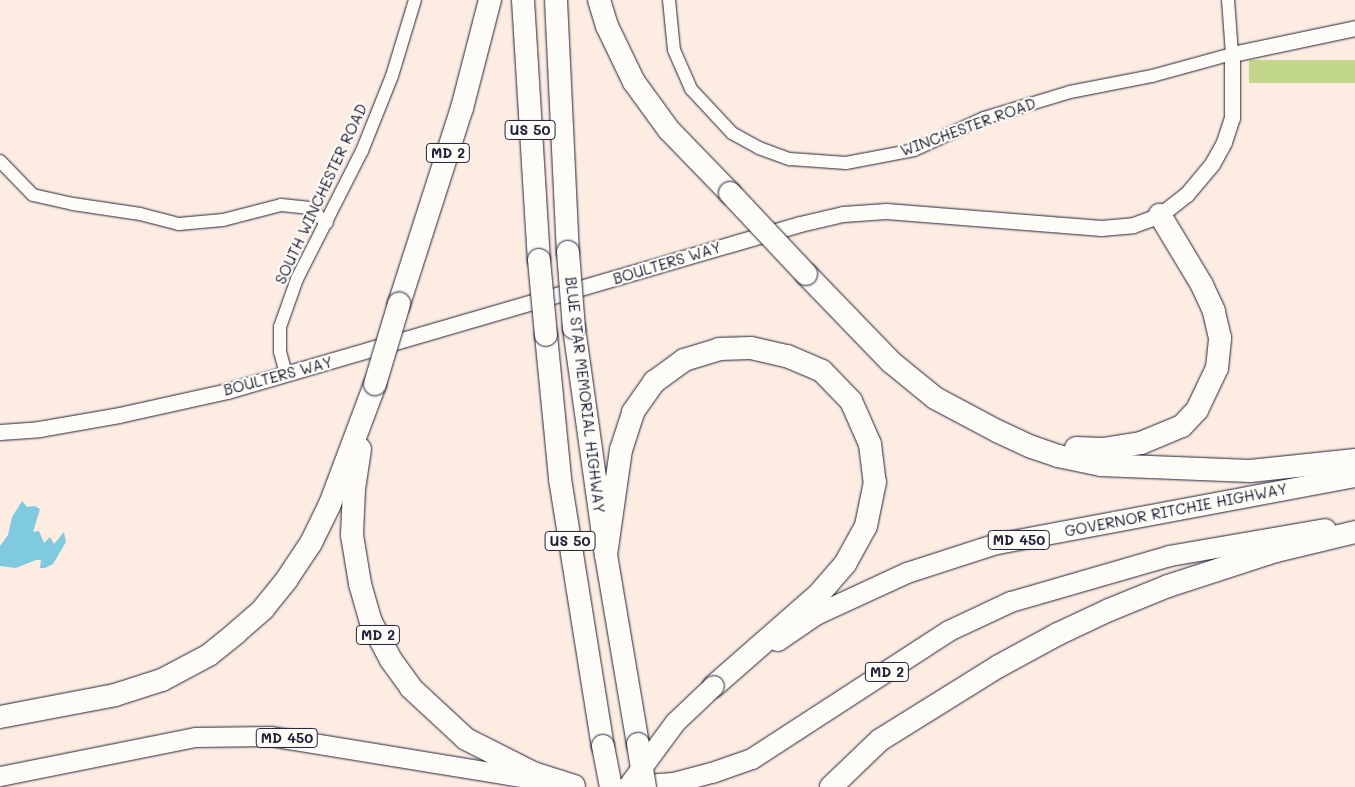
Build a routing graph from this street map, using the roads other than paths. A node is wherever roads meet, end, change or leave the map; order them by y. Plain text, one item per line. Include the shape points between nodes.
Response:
1 (415, 0) edge
2 (490, 0) edge
3 (523, 0) edge
4 (556, 0) edge
5 (599, 0) edge
6 (669, 0) edge
7 (1228, 0) edge
8 (1355, 28) edge
9 (1232, 54) junction
10 (0, 161) edge
11 (1160, 215) junction
12 (327, 224) junction
13 (286, 374) junction
14 (375, 384) junction
15 (997, 431) junction
16 (0, 432) edge
17 (1355, 460) edge
18 (1355, 477) edge
19 (1355, 524) edge
20 (1355, 532) edge
21 (606, 555) junction
22 (714, 686) junction
23 (0, 717) edge
24 (0, 776) edge
25 (578, 786) edge
26 (609, 787) edge
27 (628, 787) edge
28 (645, 787) edge
29 (831, 787) edge

1 - 12 street, SOUTH WINCHESTER ROAD via 392,76 362,151
2 - 14 highway, MD 2, bridge via 462,108
3 - 26 highway, BLUE STAR MEMORIAL HIGHWAY / US 50, bridge via 539,260 560,479
4 - 21 highway, BLUE STAR MEMORIAL HIGHWAY / US 50, bridge via 574,328
5 - 15 highway, bridge via 607,26 634,82 669,130 891,362 935,398
6 - 9 street, WINCHESTER ROAD via 674,50 691,89 732,133 759,148 790,159 846,163 914,150 994,115 1070,92 1152,76
7 - 9 street
8 - 9 street, WINCHESTER ROAD
9 - 11 street, BOULTERS WAY via 1232,109 1224,142 1201,179
10 - 12 street via 33,195 73,204 140,214 179,224 223,220 281,205 308,208
11 - 13 street, BOULTERS WAY via 1133,224 1101,228 886,211 843,214
11 - 15 highway via 1202,285 1214,311 1220,338 1217,368 1197,410 1182,426 1141,443 1103,449 1067,447
12 - 13 street, SOUTH WINCHESTER ROAD via 297,279 280,327 280,352
13 - 16 street, BOULTERS WAY via 119,415 39,429
14 - 23 highway via 330,504 311,542 263,609 238,632 209,654 162,680 115,695
14 - 25 highway, MD 2 via 360,446 352,535 360,584 371,622 391,660 411,688 466,739 533,773
15 - 17 highway via 1058,456 1101,465 1250,471
18 - 22 highway, GOVERNOR RITCHIE HIGHWAY / MD 450 via 997,544 916,570 816,615
19 - 26 highway, MD 2 via 1170,556 1011,602 949,631 752,759 674,783
20 - 29 highway via 1228,566 1168,586 1066,630 999,666 880,740
21 - 22 highway via 621,450 632,412 654,382 684,360 727,349 751,348 787,356 822,371 851,401 870,444 875,482 866,526 845,564 818,594
21 - 28 highway, BLUE STAR MEMORIAL HIGHWAY / US 50, bridge
22 - 27 highway, GOVERNOR RITCHIE HIGHWAY / MD 450, bridge via 676,722
24 - 25 main road, MD 450 via 195,738 270,736

